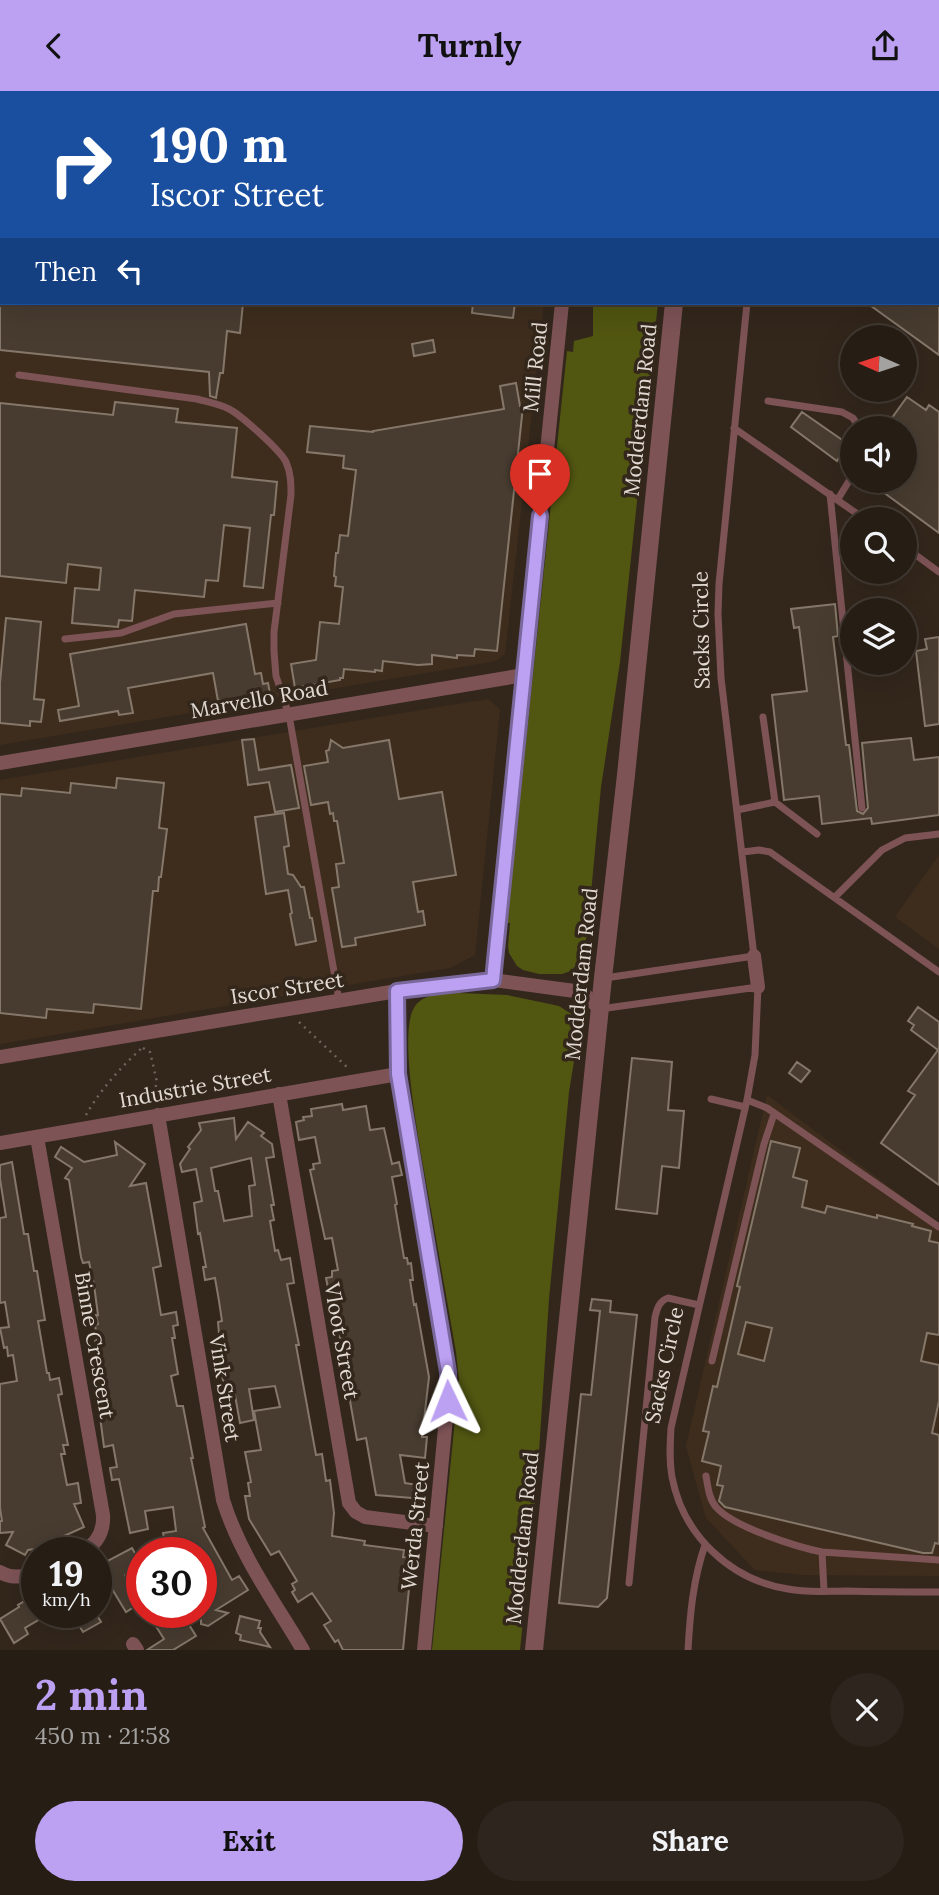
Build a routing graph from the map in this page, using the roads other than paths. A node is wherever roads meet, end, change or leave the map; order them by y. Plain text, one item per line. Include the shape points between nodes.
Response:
1 (562, 305) edge
2 (674, 305) edge
3 (747, 305) edge
4 (19, 375) dead end
5 (768, 401) dead end
6 (849, 416) edge
7 (734, 428) junction
8 (842, 493) edge
9 (830, 494) junction
10 (838, 499) junction
11 (849, 507) edge
12 (917, 556) edge
13 (939, 572) edge
14 (278, 603) junction
15 (65, 639) dead end
16 (524, 675) junction
17 (289, 715) junction
18 (763, 717) dead end
19 (0, 763) edge
20 (775, 802) junction
21 (862, 808) dead end
22 (737, 810) junction
23 (817, 834) dead end
24 (939, 834) edge
25 (743, 852) junction
26 (835, 897) junction
27 (754, 956) junction
28 (939, 972) edge
29 (603, 978) junction
30 (493, 980) junction
31 (758, 987) junction
32 (397, 991) junction
33 (582, 992) junction
34 (340, 1000) junction
35 (600, 1009) junction
36 (0, 1057) edge
37 (398, 1074) junction
38 (279, 1094) junction
39 (710, 1099) dead end
40 (746, 1103) junction
41 (774, 1114) junction
42 (158, 1115) junction
43 (37, 1137) junction
44 (0, 1143) edge
45 (939, 1227) edge
46 (699, 1305) junction
47 (712, 1360) dead end
48 (706, 1476) dead end
49 (436, 1526) junction
50 (99, 1537) edge
51 (705, 1545) junction
52 (822, 1552) junction
53 (939, 1560) edge
54 (0, 1572) edge
55 (21, 1577) edge
56 (629, 1583) dead end
57 (824, 1591) junction
58 (939, 1592) edge
59 (303, 1650) edge
60 (424, 1650) edge
61 (534, 1650) edge
62 (688, 1650) edge

1 - 16 street, Mill Road
2 - 29 street, Modderdam Road
3 - 7 lane, Sacks Circle
4 - 14 lane via 197,399 242,418 284,458 290,476
5 - 6 lane
7 - 9 lane
7 - 22 lane, Sacks Circle via 718,614
8 - 10 lane
9 - 10 lane
9 - 21 lane
10 - 11 lane
12 - 13 lane
14 - 15 lane via 174,614 121,633
14 - 17 lane via 276,676
16 - 17 street, Marvello Road
16 - 30 street, Mill Road
17 - 19 street, Marvello Road
17 - 34 lane
18 - 20 lane
20 - 22 lane
20 - 23 lane
22 - 25 lane, Sacks Circle
24 - 26 lane via 905,838 882,850
25 - 26 lane via 770,852
25 - 27 lane, Sacks Circle
26 - 28 lane
27 - 29 lane
27 - 31 street, Sacks Circle
29 - 33 street
29 - 35 street, Modderdam Road
30 - 32 street, Iscor Street
30 - 33 street, Iscor Street
31 - 35 lane
31 - 40 lane, Sacks Circle via 755,1055
32 - 34 street, Iscor Street
32 - 37 street, Werda Street
33 - 35 street
34 - 36 street, Iscor Street
35 - 61 street, Modderdam Road
37 - 38 street, Industrie Street
37 - 49 street, Werda Street via 448,1372
38 - 42 street, Industrie Street
38 - 49 street, Vloot Street via 349,1503 365,1517
39 - 40 lane
40 - 41 lane
40 - 46 lane, Sacks Circle
41 - 45 lane
41 - 47 lane
42 - 43 street, Industrie Street
42 - 59 street, Vink Street via 222,1500 241,1547
43 - 44 street, Industrie Street
43 - 50 street, Binne Crescent via 103,1515
46 - 51 lane, Sacks Circle via 671,1428 670,1453 679,1501
46 - 56 lane via 668,1298 654,1317
48 - 52 lane via 710,1498 720,1511 774,1538
49 - 60 street, Werda Street
51 - 57 lane, Sacks Circle via 754,1579 790,1590
51 - 62 lane via 690,1608
52 - 53 lane
52 - 57 lane
54 - 55 street
57 - 58 lane, Sacks Circle

